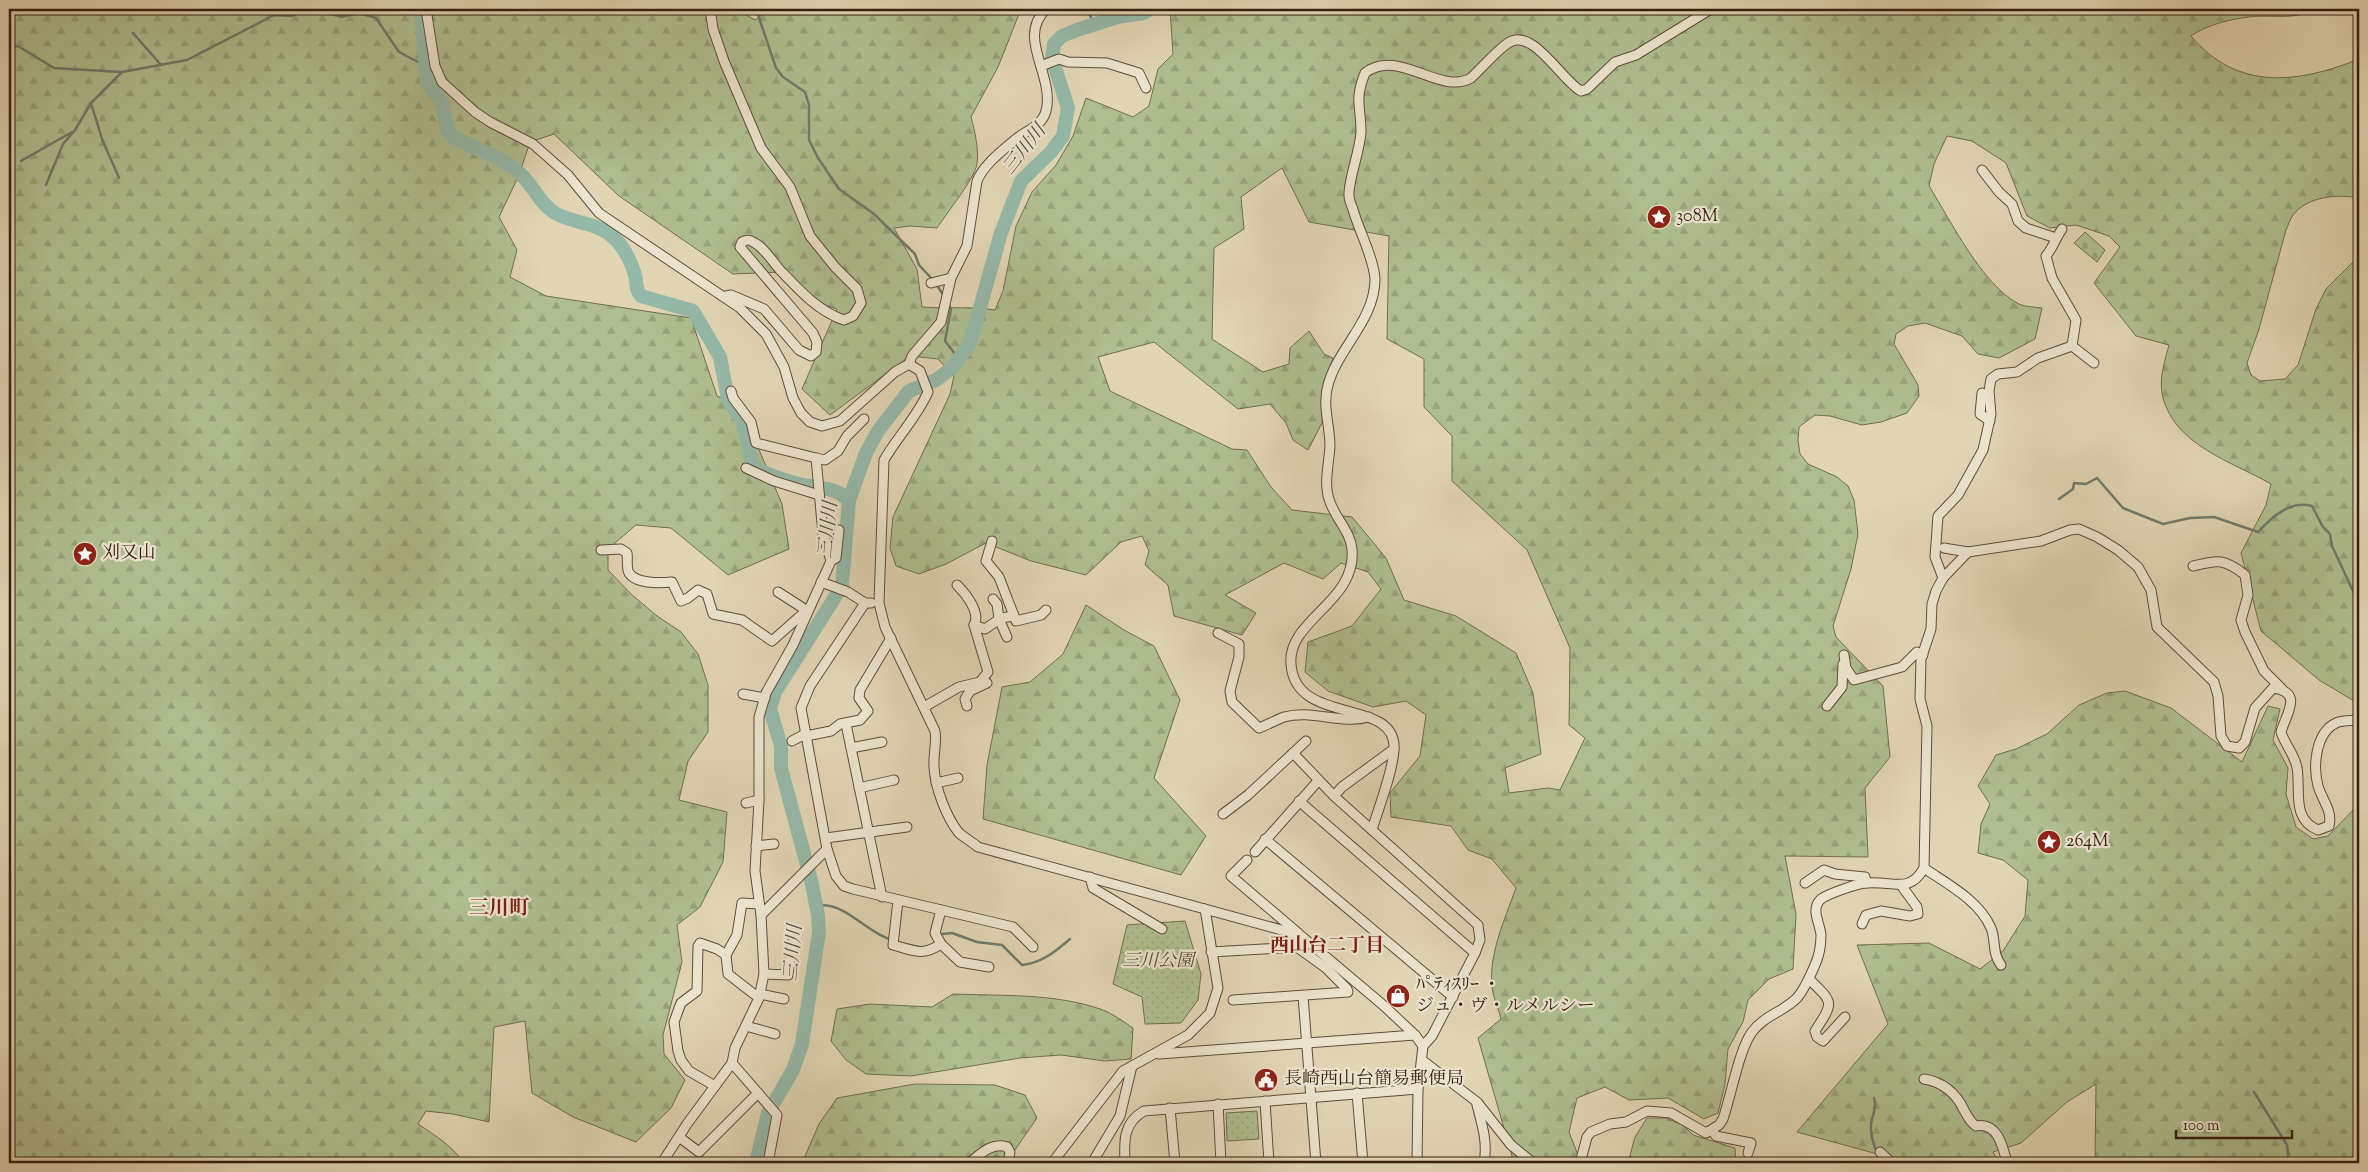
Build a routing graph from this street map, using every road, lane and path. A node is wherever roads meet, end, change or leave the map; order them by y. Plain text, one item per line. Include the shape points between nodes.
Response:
1 (158, 9) edge
2 (172, 9) edge
3 (426, 9) edge
4 (710, 9) edge
5 (1046, 9) edge
6 (1711, 9) edge
7 (1044, 65) junction
8 (1146, 88) dead end
9 (1982, 170) dead end
10 (2062, 229) dead end
11 (2056, 238) junction
12 (951, 278) junction
13 (935, 281) dead end
14 (723, 296) junction
15 (2072, 346) junction
16 (2094, 363) dead end
17 (909, 364) junction
18 (732, 391) dead end
19 (1982, 394) dead end
20 (864, 419) dead end
21 (1990, 421) junction
22 (816, 458) junction
23 (746, 468) dead end
24 (819, 494) junction
25 (839, 530) dead end
26 (992, 541) dead end
27 (1944, 548) dead end
28 (602, 550) dead end
29 (1968, 552) junction
30 (832, 561) junction
31 (2193, 566) dead end
32 (1943, 578) junction
33 (826, 584) junction
34 (957, 585) dead end
35 (778, 592) dead end
36 (993, 599) dead end
37 (865, 603) junction
38 (879, 603) junction
39 (808, 609) junction
40 (1046, 610) dead end
41 (1014, 616) junction
42 (999, 620) junction
43 (974, 625) junction
44 (1218, 633) dead end
45 (1007, 636) dead end
46 (891, 638) junction
47 (1923, 655) junction
48 (988, 672) junction
49 (2282, 689) junction
50 (743, 694) dead end
51 (764, 698) junction
52 (967, 706) dead end
53 (1827, 706) dead end
54 (924, 707) junction
55 (1369, 717) junction
56 (2359, 720) edge
57 (846, 724) junction
58 (806, 735) junction
59 (792, 741) dead end
60 (1306, 741) dead end
61 (882, 742) dead end
62 (851, 748) junction
63 (1394, 749) junction
64 (1293, 754) junction
65 (958, 778) dead end
66 (894, 780) dead end
67 (1318, 781) junction
68 (936, 783) junction
69 (859, 788) junction
70 (1334, 796) junction
71 (759, 800) junction
72 (1299, 801) junction
73 (746, 803) dead end
74 (1223, 814) dead end
75 (907, 827) dead end
76 (1372, 830) junction
77 (868, 833) junction
78 (826, 838) junction
79 (1265, 839) junction
80 (774, 844) dead end
81 (756, 846) junction
82 (827, 849) junction
83 (1254, 852) dead end
84 (1247, 860) dead end
85 (1924, 868) junction
86 (1090, 877) junction
87 (1866, 882) junction
88 (1805, 883) dead end
89 (1901, 885) junction
90 (882, 897) junction
91 (898, 900) junction
92 (759, 904) junction
93 (1205, 909) junction
94 (941, 910) junction
95 (761, 915) junction
96 (1862, 924) dead end
97 (1162, 929) dead end
98 (1300, 935) junction
99 (938, 939) junction
100 (793, 941) dead end
101 (1034, 947) dead end
102 (1212, 952) junction
103 (1476, 953) junction
104 (726, 955) junction
105 (2001, 965) dead end
106 (989, 967) dead end
107 (764, 974) junction
108 (1809, 979) junction
109 (759, 996) junction
110 (1303, 996) junction
111 (1453, 997) junction
112 (784, 999) dead end
113 (1233, 1000) dead end
114 (1844, 1017) dead end
115 (746, 1026) junction
116 (775, 1034) dead end
117 (1415, 1035) junction
118 (1307, 1044) junction
119 (1423, 1046) junction
120 (1154, 1054) junction
121 (1422, 1060) junction
122 (732, 1063) junction
123 (1132, 1066) junction
124 (1924, 1080) dead end
125 (715, 1086) junction
126 (1418, 1089) junction
127 (1356, 1093) junction
128 (761, 1096) junction
129 (1311, 1097) junction
130 (1265, 1101) junction
131 (1477, 1102) junction
132 (1218, 1104) junction
133 (1170, 1108) junction
134 (1120, 1116) junction
135 (1130, 1124) junction
136 (1712, 1130) junction
137 (679, 1137) junction
138 (1880, 1152) dead end
139 (1748, 1153) dead end
140 (662, 1163) edge
141 (768, 1163) edge
142 (969, 1163) edge
143 (1008, 1163) edge
144 (1052, 1163) edge
145 (1092, 1163) edge
146 (1125, 1163) edge
147 (1174, 1163) edge
148 (1221, 1163) edge
149 (1269, 1163) edge
150 (1316, 1163) edge
151 (1362, 1163) edge
152 (1417, 1163) edge
153 (1484, 1163) edge
154 (1532, 1163) edge
155 (1580, 1163) edge
156 (1892, 1163) edge
157 (2008, 1163) edge

1 - 2 street
3 - 14 street via 435,66 442,82 475,112 534,144 568,175 599,213
4 - 14 street via 724,62 761,148 790,187 810,236 858,289 861,303 854,316 844,320 827,313 804,294 763,250 746,240 740,247 813,334 817,342 816,352 811,356 799,350 764,310 731,295
5 - 7 street via 1036,18 1033,29
6 - 55 street via 1636,55 1615,62 1587,89 1580,91 1571,86 1540,51 1518,39 1509,42 1465,82 1455,83 1399,66 1380,64 1365,73 1358,92 1361,132 1349,196 1375,280 1372,301 1333,374 1326,397 1330,444 1327,487 1330,503 1348,534 1352,551 1346,580 1327,607 1295,640 1290,662 1302,693 1318,702
7 - 8 street via 1059,59 1107,63 1139,73
7 - 12 street via 1047,91 1042,121 1017,138 981,172 967,246
9 - 11 street via 2012,204 2018,221 2026,228
10 - 11 street
11 - 15 street via 2055,245 2046,256 2052,278 2076,320
12 - 13 street
12 - 17 street via 941,322
14 - 17 street via 766,334 784,367 793,398 810,422 822,426 840,421 895,372
15 - 16 street
15 - 21 street via 2038,358 2017,372 1994,375 1989,391
17 - 38 street via 920,371 928,392 922,407 884,460
18 - 22 street via 733,398 751,422 756,443
19 - 21 street via 1980,414
20 - 22 street via 844,439 838,451 825,460
21 - 32 street via 1983,450 1958,495 1938,516 1935,557
22 - 24 street
23 - 24 street
24 - 30 street via 823,534
25 - 30 street via 836,558
26 - 41 street via 986,562 999,578
27 - 29 street
28 - 39 street via 621,549 627,553 632,576 649,583 672,582 681,601 702,590 707,594 713,614 742,620 772,641
29 - 32 street
29 - 49 street via 2041,541 2079,529 2118,550 2138,568 2151,590 2158,627 2214,682 2221,736 2228,746 2239,748 2245,742 2254,708 2273,688
30 - 33 street
31 - 49 street via 2230,563 2245,575 2248,595 2241,620 2244,632 2264,671
32 - 47 street via 1934,597 1931,629
33 - 37 street
33 - 39 street
34 - 43 street via 977,614
35 - 39 street
36 - 42 street
37 - 38 street
37 - 58 street via 803,700 801,708
38 - 46 street
39 - 51 street
40 - 41 street via 1041,615 1016,621
41 - 42 street
42 - 43 street via 985,629
42 - 45 street
43 - 48 street
44 - 55 street via 1239,644 1230,690 1232,702 1259,728 1285,717 1302,715 1356,720
46 - 54 street
46 - 57 street via 860,690 859,698 868,711 860,720
47 - 53 street via 1917,652 1902,667 1859,679 1851,678 1844,659 1841,665 1842,687
47 - 85 street via 1920,699 1927,726
48 - 52 street via 989,681 970,691
48 - 54 street via 980,682 942,695
49 - 56 street via 2292,702 2281,732 2297,768 2298,805 2310,827 2318,830 2329,826 2332,818 2318,786 2316,756 2324,734 2337,722
50 - 51 street
51 - 71 street via 759,717
54 - 68 street via 937,742
55 - 63 street via 1387,729
57 - 58 street via 830,731
57 - 62 street
58 - 59 street
58 - 78 street
60 - 64 street
61 - 62 street
62 - 69 street
63 - 70 street
63 - 76 street
64 - 67 street
64 - 74 street
65 - 68 street
66 - 69 street
67 - 70 street
67 - 72 street
68 - 86 street via 959,832 978,847
69 - 77 street
70 - 76 street
71 - 73 street
71 - 81 street
72 - 79 street
72 - 103 street
75 - 77 street
76 - 103 street via 1478,925 1480,940
77 - 78 street
77 - 90 street
78 - 82 street
79 - 83 street
79 - 111 street
80 - 81 street
81 - 92 street
82 - 90 street via 836,876 844,886
82 - 95 street
84 - 98 street via 1231,876
85 - 89 street via 1915,880
85 - 105 street via 1974,904 1991,928 1996,958
86 - 93 street
86 - 97 street via 1093,888
87 - 88 street via 1865,877 1824,870
87 - 89 street
87 - 108 street via 1828,894 1818,903 1820,947
89 - 96 street via 1917,907 1918,914 1910,916 1881,911 1866,915
90 - 91 street
91 - 94 street
91 - 99 street via 893,940 930,952
92 - 95 street
92 - 104 street via 742,903 737,935
93 - 98 street
93 - 102 street
94 - 99 street
94 - 101 street via 1013,927
95 - 107 street
98 - 117 street
99 - 106 street via 960,962
100 - 107 street via 788,975
102 - 110 street via 1297,947 1326,968 1348,992
102 - 120 street via 1218,988 1210,1013 1188,1035
103 - 111 street
104 - 109 street via 728,974
104 - 125 street via 700,943 697,991 681,1003 674,1022 678,1051 685,1067
107 - 109 street
108 - 114 street via 1830,1002 1815,1031 1817,1037 1823,1041
108 - 136 street via 1797,997 1764,1019 1751,1034 1724,1119
109 - 112 street
109 - 115 street
110 - 113 street
110 - 118 street
111 - 119 street
115 - 116 street
115 - 122 street via 735,1048
117 - 118 street
117 - 119 street
118 - 120 street
118 - 129 street
119 - 121 street
120 - 123 street
121 - 126 street
121 - 131 street
122 - 125 street
122 - 128 street
123 - 134 street
123 - 144 street via 1123,1071
124 - 157 street via 1945,1086 1961,1104 1970,1122 1994,1130
125 - 137 street
126 - 127 street
126 - 152 street
127 - 129 street
127 - 151 street
128 - 137 street via 699,1152
128 - 141 street via 777,1115
129 - 130 street
129 - 150 street
130 - 132 street
130 - 149 street
131 - 153 street via 1485,1134
131 - 154 street via 1511,1144
132 - 133 street
132 - 148 street
133 - 135 street via 1144,1111
133 - 147 street
134 - 135 street
134 - 145 street
135 - 146 street via 1124,1139
136 - 139 street via 1716,1136 1751,1143
136 - 155 street via 1701,1132 1671,1113 1647,1111 1626,1122 1591,1132
137 - 140 street
138 - 156 street
142 - 143 street via 1000,1144 1007,1146 1010,1152

